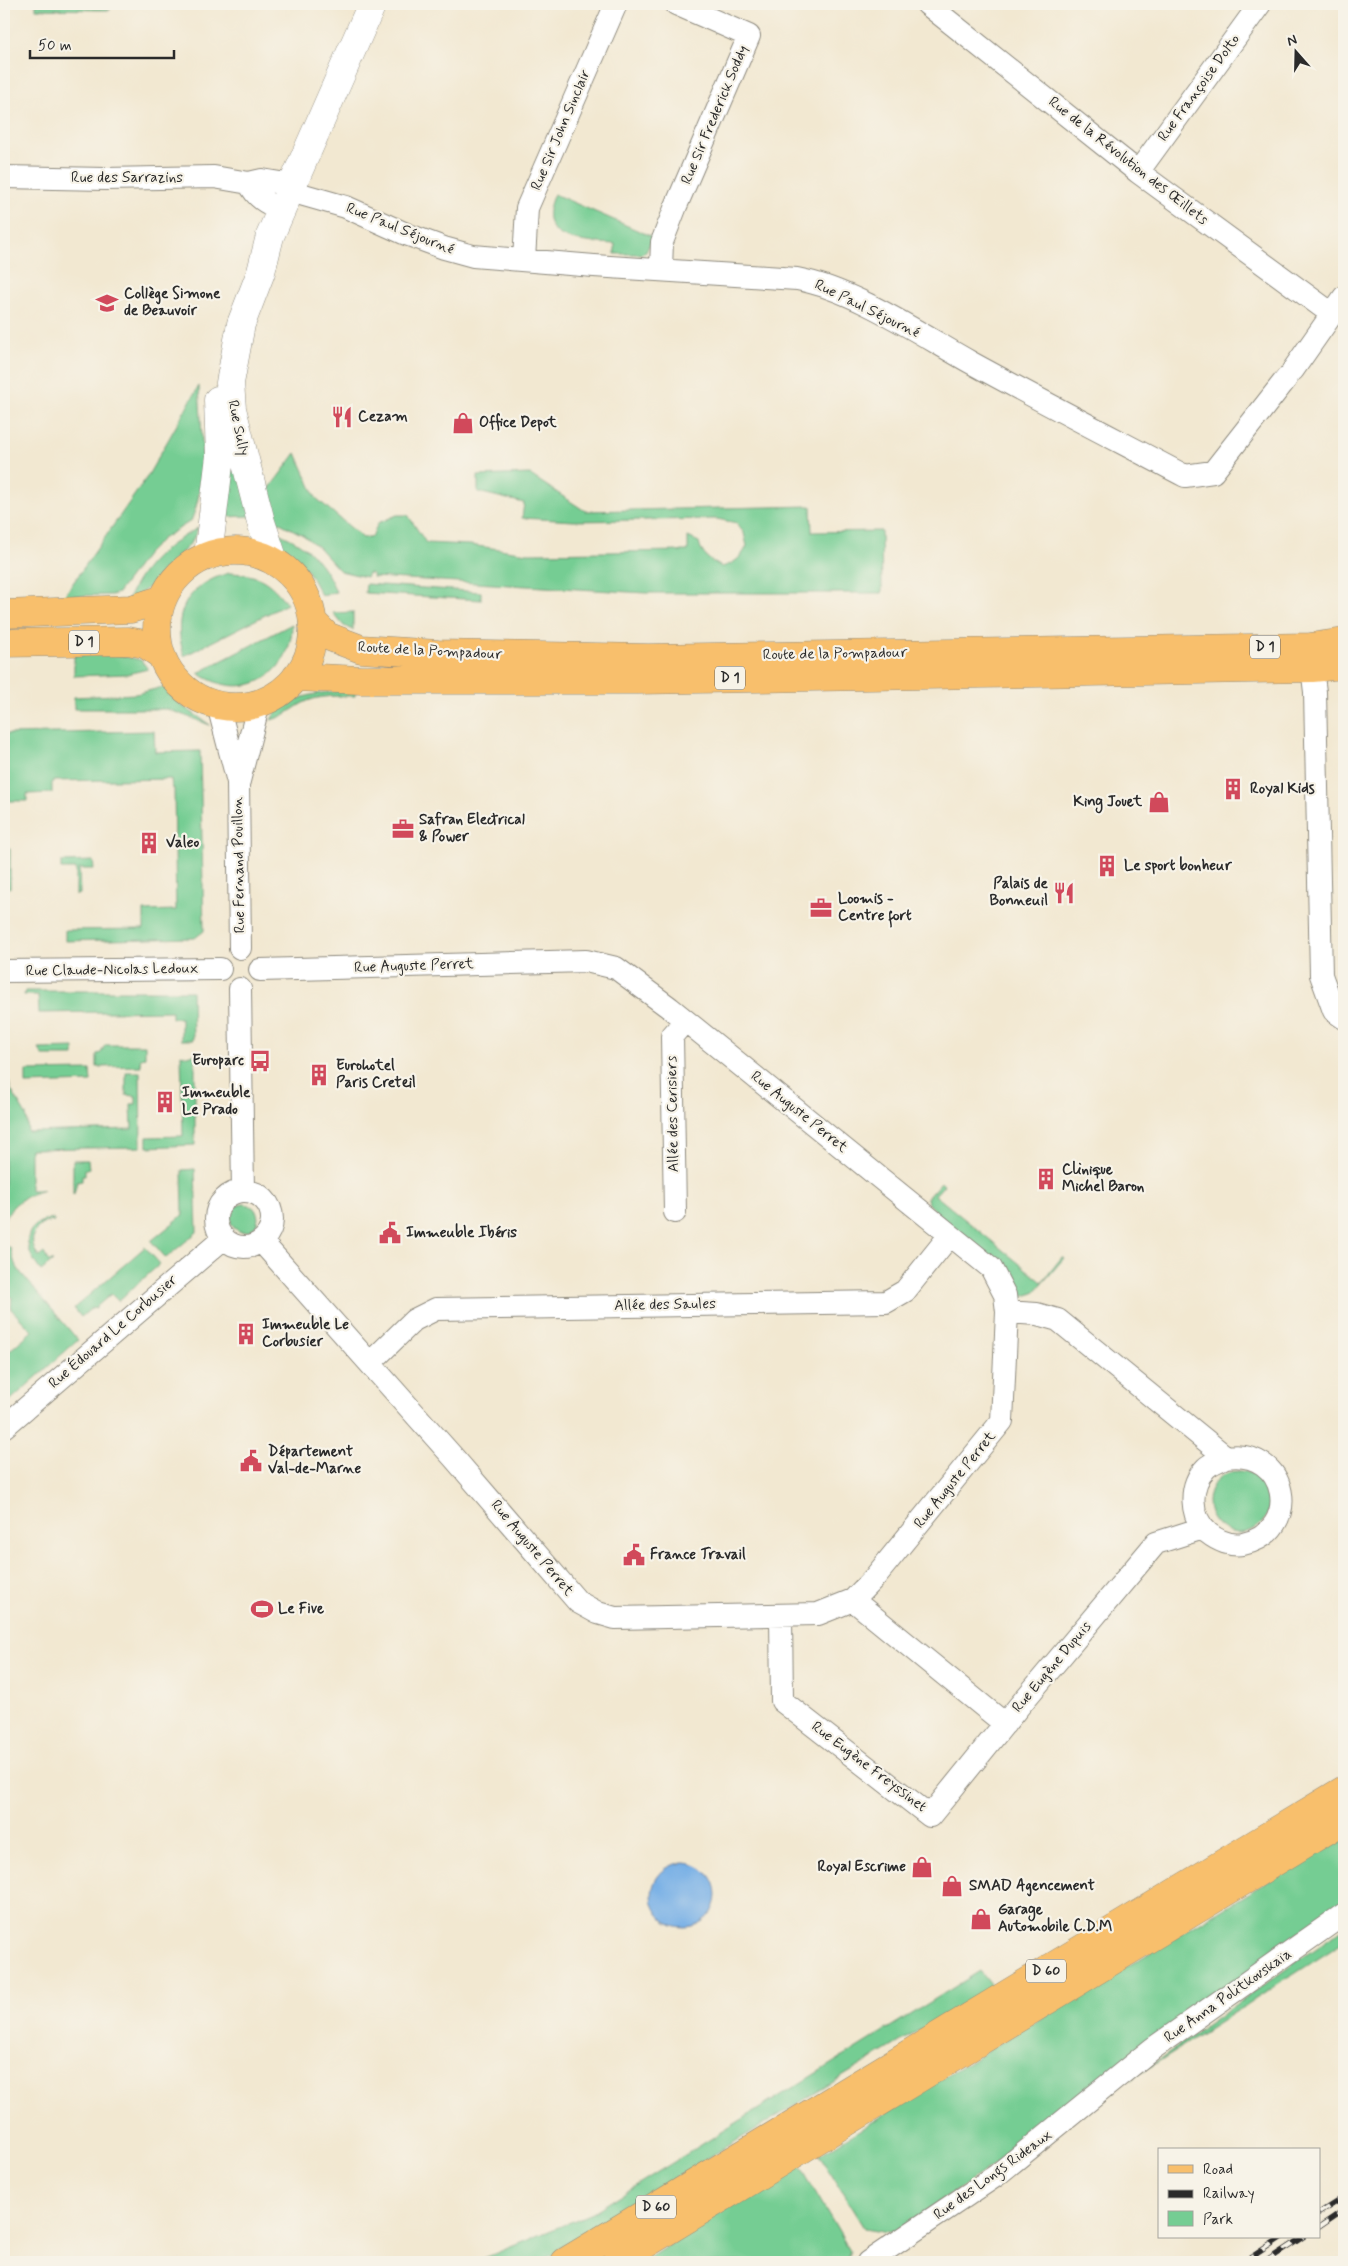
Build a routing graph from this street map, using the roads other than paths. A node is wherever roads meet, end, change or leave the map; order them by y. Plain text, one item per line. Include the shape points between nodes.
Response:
1 (372, 4) edge
2 (616, 4) edge
3 (676, 4) edge
4 (927, 4) edge
5 (1260, 4) edge
6 (1138, 172) junction
7 (4, 177) edge
8 (288, 195) junction
9 (270, 236) junction
10 (524, 260) junction
11 (661, 269) junction
12 (1338, 305) edge
13 (208, 556) junction
14 (274, 561) junction
15 (163, 598) junction
16 (4, 614) edge
17 (313, 622) junction
18 (1344, 642) edge
19 (4, 643) edge
20 (161, 655) junction
21 (1344, 665) edge
22 (1312, 668) junction
23 (296, 677) junction
24 (259, 703) junction
25 (218, 705) junction
26 (238, 782) junction
27 (240, 948) junction
28 (220, 969) junction
29 (260, 970) junction
30 (4, 971) edge
31 (240, 989) junction
32 (1344, 1018) edge
33 (684, 1021) junction
34 (243, 1191) junction
35 (675, 1212) dead end
36 (950, 1235) junction
37 (224, 1238) junction
38 (261, 1241) junction
39 (1007, 1312) junction
40 (370, 1363) junction
41 (4, 1427) edge
42 (1226, 1457) junction
43 (1203, 1528) junction
44 (853, 1600) junction
45 (781, 1616) junction
46 (1005, 1724) junction
47 (1344, 1790) edge
48 (1344, 1820) edge
49 (1344, 1914) edge
50 (1113, 2080) joint
51 (565, 2262) edge
52 (616, 2262) edge
53 (868, 2262) edge

1 - 8 street, Rue Sully
2 - 10 street, Rue Sir John Sinclair via 527,208
3 - 11 street, Rue Sir Frederick Soddy via 749,36 662,242
4 - 6 street, Rue de la Révolution des Œillets
5 - 6 street, Rue Françoise Dolto
6 - 12 street, Rue de la Révolution des Œillets
7 - 8 street, Rue des Sarrazins via 214,177 249,184 256,197 267,204
8 - 9 street, Rue Sully
8 - 10 street, Rue Paul Séjourné via 346,207 444,248 473,256
9 - 13 street, Rue Sully via 248,266 222,334 217,362 220,456
9 - 14 street, Rue Sully via 241,324 230,383 232,409
10 - 11 street, Rue Paul Séjourné
11 - 12 street, Rue Paul Séjourné via 820,283 888,316 1185,476 1213,472 1290,375
13 - 14 main road via 238,551
13 - 15 main road via 178,576
14 - 17 main road via 298,583 307,598
15 - 16 main road, D 1 via 131,609
15 - 20 main road via 158,621
17 - 18 main road, Route de la Pompadour / D 1 via 327,636 360,649 438,654 649,658 1310,647
17 - 23 main road via 312,646
19 - 20 main road, D 1 via 128,641 145,644
20 - 25 main road via 180,684 203,700
21 - 22 main road, D 1
22 - 23 main road, Route de la Pompadour / D 1 via 638,680
22 - 32 street via 1321,975 1334,1011
23 - 24 main road via 276,695
24 - 25 main road via 236,707
24 - 26 street, Rue Fernand Pouillon
25 - 26 street, Rue Fernand Pouillon
26 - 27 street, Rue Fernand Pouillon
27 - 28 street via 228,952 220,962
27 - 29 street via 253,953
28 - 30 street, Rue Claude-Nicolas Ledoux
28 - 31 street via 225,982
29 - 31 street via 254,982
29 - 33 street, Rue Auguste Perret via 586,961 616,968
31 - 34 street
33 - 35 street, Allée des Cerisiers via 672,1036
33 - 36 street, Rue Auguste Perret
34 - 37 street via 226,1197 216,1212 216,1222
34 - 38 street via 260,1196 270,1210 270,1227
36 - 39 street, Rue Auguste Perret via 990,1268 1006,1295
36 - 40 street, Allée des Saules via 905,1292 886,1302 436,1309 414,1320
37 - 38 street via 238,1246
37 - 41 street, Rue Édouard Le Corbusier
38 - 40 street, Rue Auguste Perret
39 - 42 street via 1037,1314 1058,1320
39 - 44 street, Rue Auguste Perret via 1002,1421
40 - 45 street, Rue Auguste Perret via 578,1602 615,1618
42 - 43 street via 1206,1468 1195,1487 1194,1512
42 - 43 street via 1249,1457 1265,1464 1276,1477 1282,1492 1280,1514 1264,1536 1238,1545 1214,1538
43 - 46 street, Rue Eugène Dupuis via 1156,1543
44 - 45 street, Rue Auguste Perret via 818,1614
44 - 46 street, Rue Eugène Dupuis
45 - 46 street, Rue Eugène Freyssinet via 782,1701 930,1816
47 - 51 main road, D 60
48 - 52 main road, D 60
49 - 50 street, Rue Anna Politkovskaïa
50 - 53 street, Rue des Longs Rideaux via 997,2175

